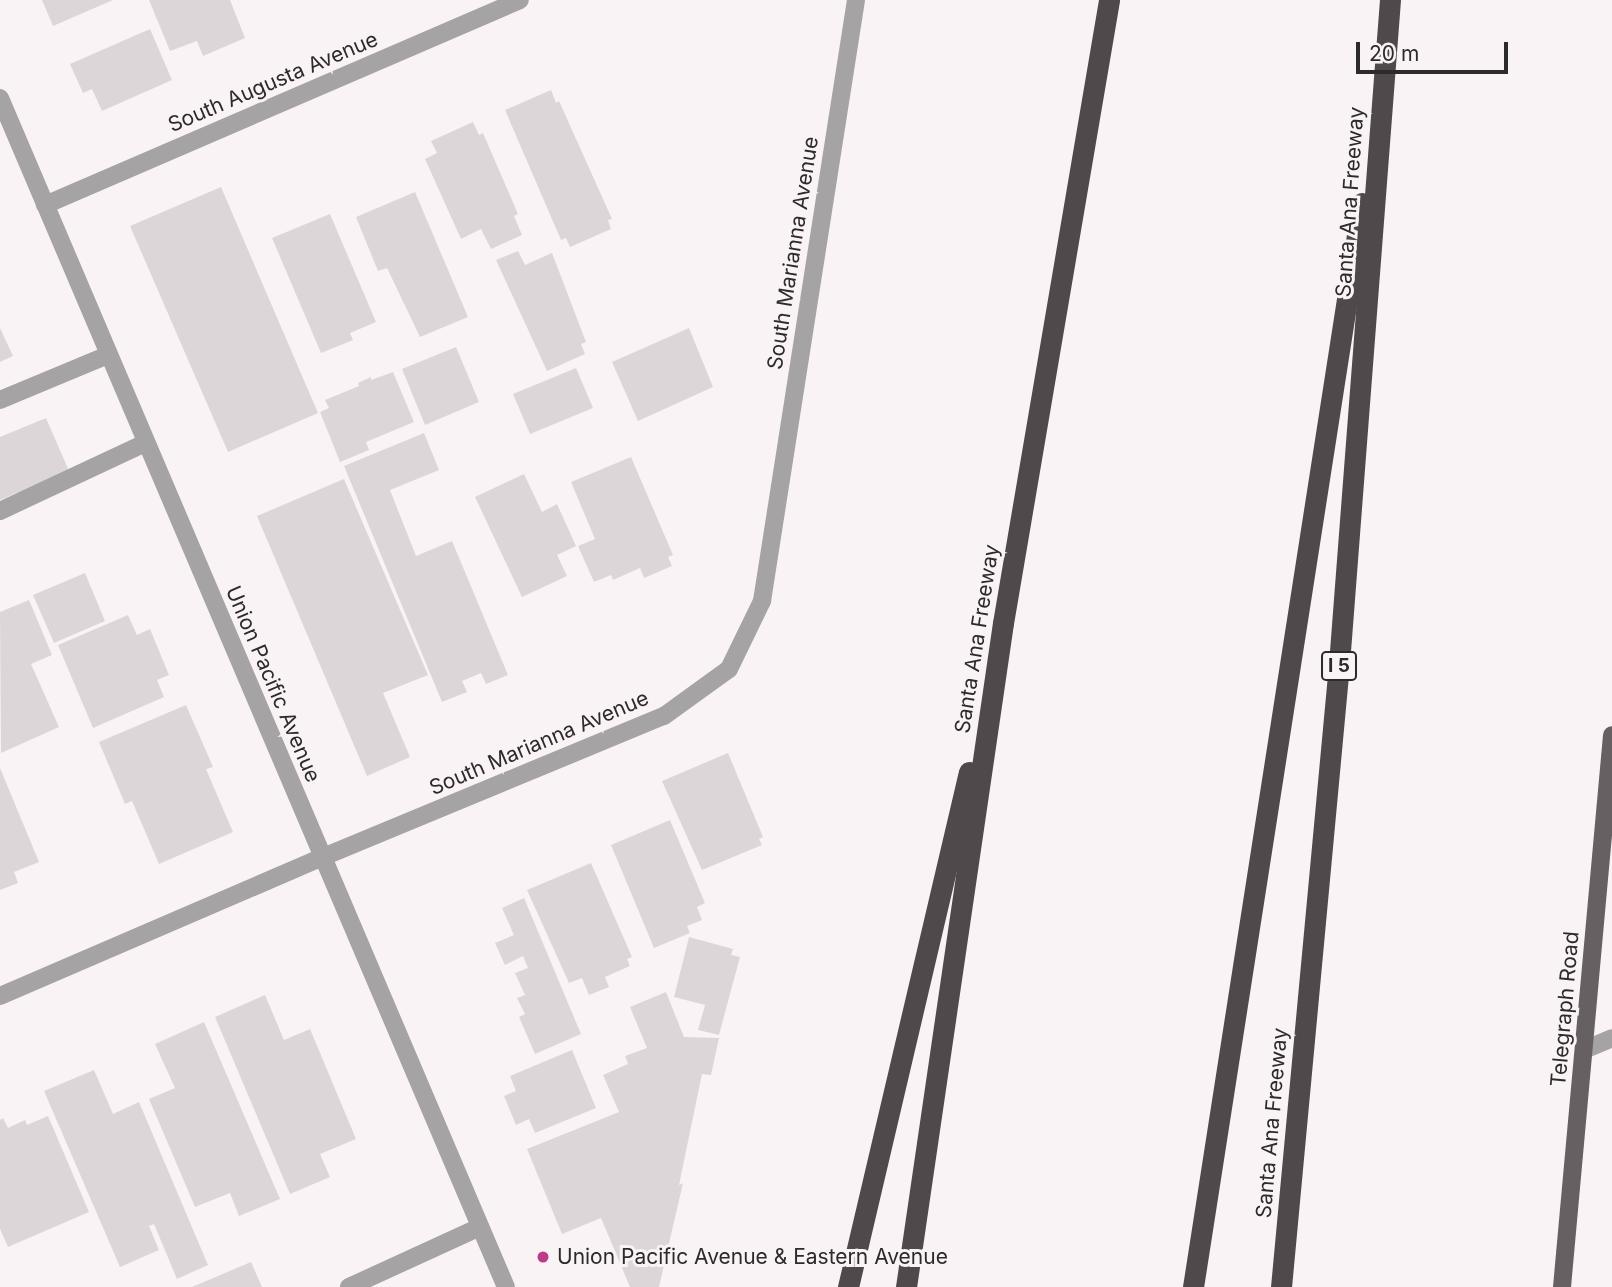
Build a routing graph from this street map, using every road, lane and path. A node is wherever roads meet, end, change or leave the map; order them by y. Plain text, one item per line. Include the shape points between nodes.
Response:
1 (520, 0) edge
2 (856, 0) edge
3 (1109, 0) edge
4 (1390, 0) edge
5 (1386, 44) junction
6 (0, 98) edge
7 (45, 205) junction
8 (108, 355) junction
9 (0, 400) edge
10 (145, 443) junction
11 (0, 511) edge
12 (1003, 623) junction
13 (1612, 735) edge
14 (323, 857) junction
15 (0, 996) edge
16 (1612, 1038) edge
17 (1584, 1050) junction
18 (480, 1227) junction
19 (349, 1287) edge
20 (506, 1287) edge
21 (848, 1287) edge
22 (906, 1287) edge
23 (1194, 1287) edge
24 (1281, 1287) edge
25 (1562, 1287) edge

1 - 7 street, South Augusta Avenue
2 - 14 street, South Marianna Avenue via 762,601 729,669 664,716
3 - 12 highway, Santa Ana Freeway
4 - 5 highway, Santa Ana Freeway / I 5
5 - 23 highway
5 - 24 highway, Santa Ana Freeway / I 5 via 1339,664
6 - 7 street, Union Pacific Avenue
7 - 8 street, Union Pacific Avenue
8 - 9 street
8 - 10 street, Union Pacific Avenue
10 - 11 street
10 - 14 street, Union Pacific Avenue
12 - 21 highway
12 - 22 highway, Santa Ana Freeway
13 - 17 main road, Telegraph Road
14 - 15 street, South Marianna Avenue
14 - 18 street, Union Pacific Avenue
16 - 17 street
17 - 25 main road, Telegraph Road
18 - 19 street
18 - 20 street, Union Pacific Avenue

